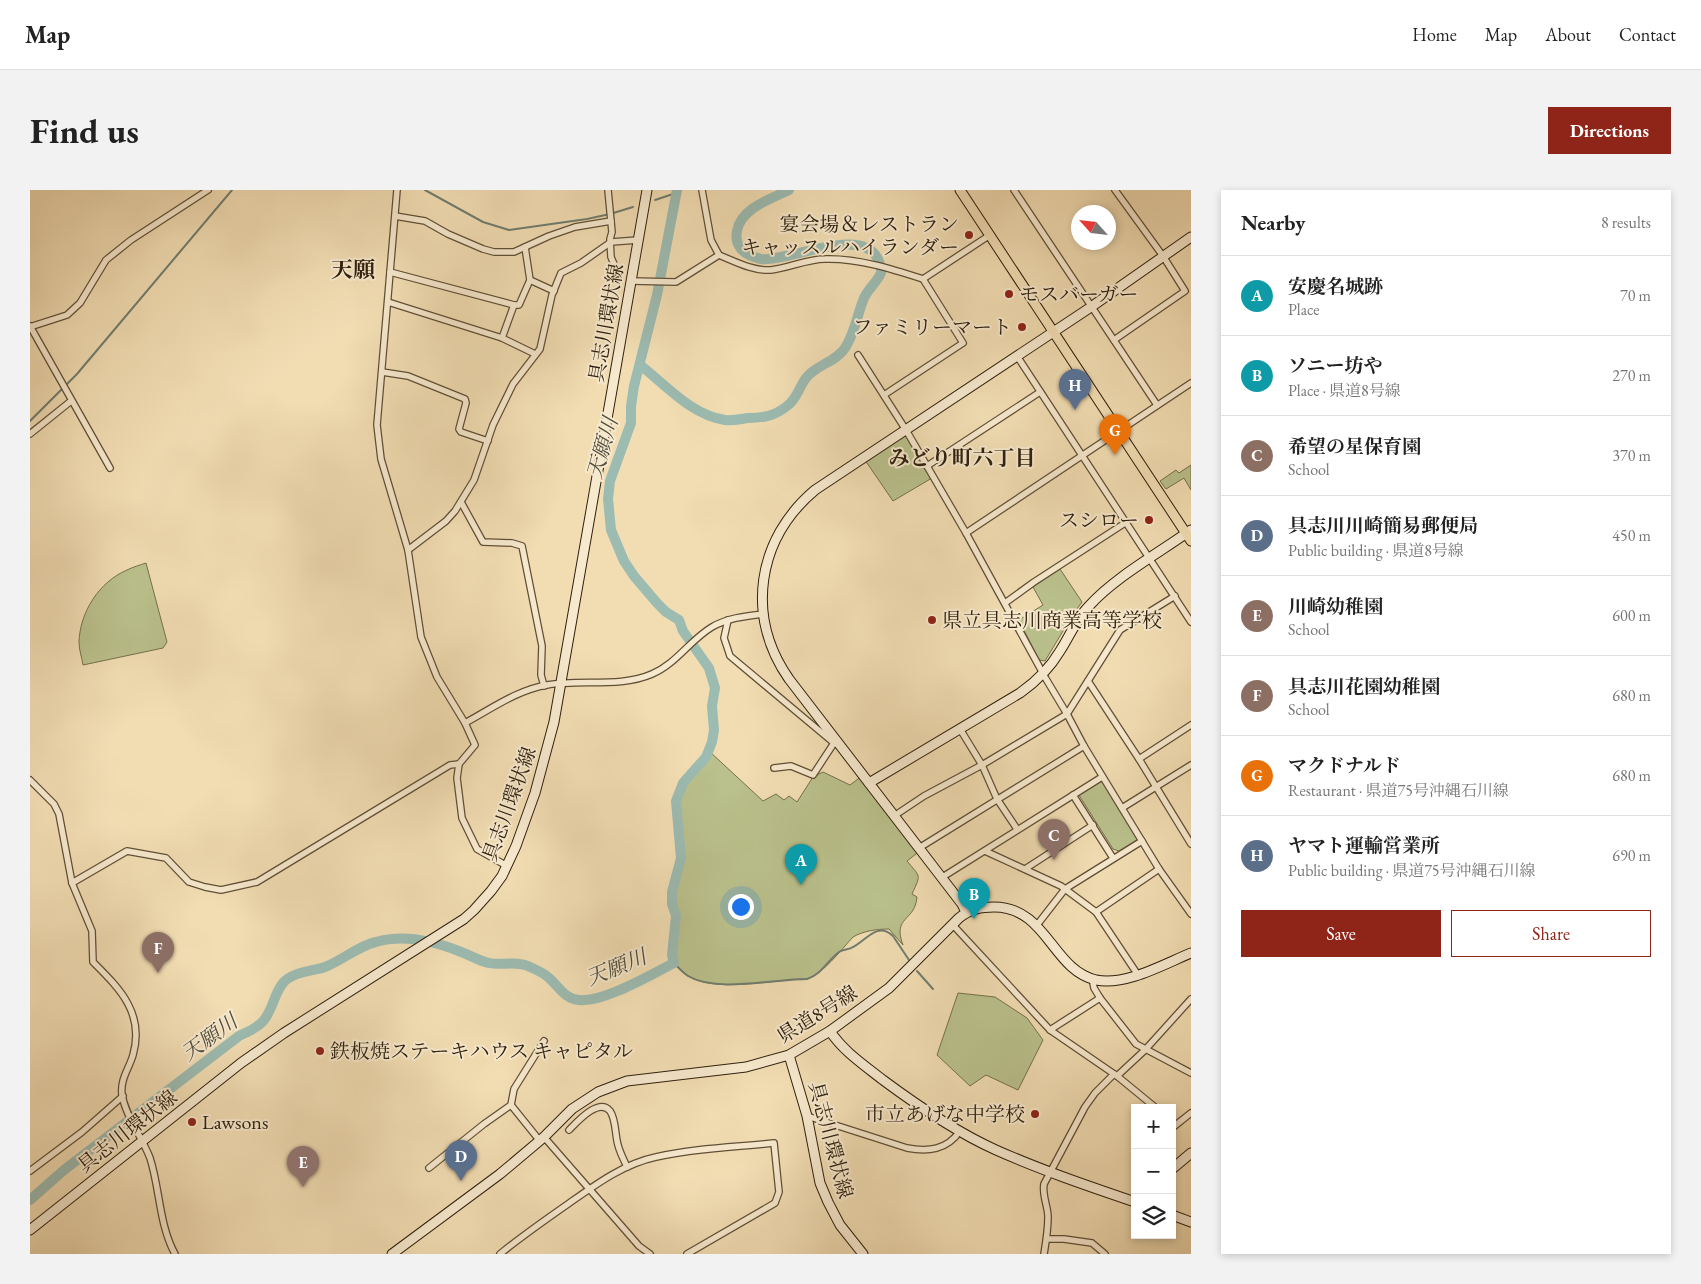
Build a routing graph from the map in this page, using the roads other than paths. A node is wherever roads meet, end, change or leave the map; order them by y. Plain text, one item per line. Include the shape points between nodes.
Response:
1 (208, 190) edge
2 (397, 190) edge
3 (608, 190) edge
4 (647, 190) edge
5 (702, 190) edge
6 (960, 190) edge
7 (1014, 190) edge
8 (1115, 190) edge
9 (395, 216) junction
10 (611, 221) junction
11 (990, 235) junction
12 (1191, 237) edge
13 (638, 240) junction
14 (610, 242) junction
15 (525, 247) junction
16 (719, 255) junction
17 (1163, 256) junction
18 (616, 269) dead end
19 (390, 272) junction
20 (923, 279) junction
21 (530, 280) junction
22 (631, 281) junction
23 (554, 291) junction
24 (388, 302) junction
25 (514, 305) junction
26 (1091, 307) junction
27 (30, 326) edge
28 (1054, 332) junction
29 (502, 338) junction
30 (1114, 340) junction
31 (535, 354) junction
32 (858, 355) dead end
33 (1017, 356) junction
34 (382, 372) junction
35 (1191, 383) edge
36 (1040, 392) junction
37 (884, 395) junction
38 (71, 401) junction
39 (1157, 405) junction
40 (906, 430) junction
41 (1118, 432) junction
42 (30, 434) edge
43 (488, 441) junction
44 (1083, 456) junction
45 (927, 466) junction
46 (110, 468) dead end
47 (461, 502) junction
48 (1125, 523) junction
49 (966, 532) junction
50 (1189, 535) edge
51 (408, 550) junction
52 (1150, 559) junction
53 (1175, 596) junction
54 (1005, 603) junction
55 (763, 614) junction
56 (728, 620) junction
57 (1191, 622) edge
58 (1043, 674) junction
59 (1088, 681) junction
60 (561, 683) junction
61 (544, 686) junction
62 (1067, 714) junction
63 (465, 724) junction
64 (1191, 725) edge
65 (960, 729) junction
66 (835, 742) junction
67 (1084, 746) junction
68 (1139, 759) junction
69 (459, 764) junction
70 (982, 765) junction
71 (1191, 765) edge
72 (774, 768) dead end
73 (1102, 777) junction
74 (30, 780) edge
75 (869, 784) junction
76 (1156, 786) junction
77 (1073, 795) junction
78 (997, 799) junction
79 (1122, 808) junction
80 (894, 816) junction
81 (1093, 825) junction
82 (1017, 829) junction
83 (1142, 841) junction
84 (1191, 844) edge
85 (919, 848) junction
86 (985, 851) junction
87 (1113, 858) junction
88 (507, 866) junction
89 (1159, 869) junction
90 (1025, 870) junction
91 (941, 878) junction
92 (72, 883) junction
93 (1065, 889) junction
94 (966, 912) junction
95 (1096, 912) junction
96 (1190, 912) edge
97 (952, 924) junction
98 (1037, 925) junction
99 (1191, 953) edge
100 (1138, 975) junction
101 (1092, 978) junction
102 (1100, 998) junction
103 (1191, 999) edge
104 (1050, 1030) junction
105 (830, 1031) junction
106 (544, 1041) dead end
107 (1145, 1050) junction
108 (789, 1055) junction
109 (1191, 1073) edge
110 (1116, 1075) junction
111 (122, 1096) junction
112 (1151, 1104) edge
113 (510, 1105) junction
114 (1191, 1113) edge
115 (807, 1116) junction
116 (1176, 1124) edge
117 (568, 1130) dead end
118 (960, 1131) junction
119 (542, 1139) junction
120 (142, 1141) junction
121 (1191, 1152) edge
122 (1176, 1165) edge
123 (627, 1167) junction
124 (430, 1168) dead end
125 (30, 1171) edge
126 (1050, 1172) junction
127 (589, 1189) junction
128 (1131, 1201) edge
129 (1176, 1216) edge
130 (1191, 1222) edge
131 (30, 1230) edge
132 (1047, 1240) junction
133 (175, 1254) edge
134 (392, 1254) edge
135 (500, 1254) edge
136 (650, 1254) edge
137 (687, 1254) edge
138 (863, 1254) edge
139 (1044, 1254) edge
140 (1105, 1254) edge

1 - 27 street via 106,260 80,303 68,314
2 - 9 street
3 - 10 street
4 - 13 main road, 具志川環状線
5 - 16 street via 711,240
6 - 11 main road
7 - 26 street
8 - 17 street
9 - 15 street via 425,221 494,252 514,252
9 - 19 street
10 - 14 street
10 - 15 street via 575,227
11 - 20 street
11 - 28 main road
12 - 17 main road
13 - 14 street
13 - 22 main road, 具志川環状線
14 - 18 street
14 - 23 street via 561,273
15 - 21 street
16 - 20 street via 750,267 770,270 822,259 844,259
16 - 22 street via 676,282
17 - 26 main road
17 - 30 street via 1185,291
19 - 24 street
19 - 25 street
20 - 37 street via 963,343
21 - 23 street
21 - 25 street via 519,305
22 - 60 main road, 具志川環状線
23 - 31 street via 540,349
24 - 29 street
24 - 34 street
25 - 29 street
26 - 28 main road
26 - 30 street
27 - 38 street
28 - 33 main road
28 - 41 main road
29 - 31 street
30 - 39 street
31 - 43 street via 514,384
32 - 37 street
33 - 36 street
33 - 40 main road
34 - 43 street via 408,376 465,399 459,429
34 - 51 street via 377,425 381,459
35 - 39 street
36 - 44 street
36 - 45 street
37 - 40 street
38 - 42 street
38 - 46 street
39 - 41 street
40 - 45 street
40 - 55 main road via 815,490 788,518 768,558 763,583
41 - 44 street
41 - 50 main road
43 - 47 street via 474,480
44 - 48 street
44 - 49 street
45 - 49 street
47 - 51 street via 446,521
47 - 61 street via 483,542 522,546 542,646
48 - 52 street
48 - 54 street
49 - 54 street
50 - 52 main road
51 - 63 street via 421,637 437,677
52 - 53 street
52 - 58 main road via 1106,589 1088,607
53 - 57 street
53 - 59 street via 1120,630
54 - 58 street
55 - 56 street
55 - 66 main road via 782,670
56 - 60 street via 711,628 654,674 628,680
56 - 66 street via 724,638 730,656
58 - 62 street
58 - 65 main road
59 - 62 street
59 - 68 street
60 - 61 street
60 - 88 main road, 具志川環状線 via 535,793
61 - 63 street via 525,690
62 - 67 street
62 - 70 street
63 - 69 street via 474,745
64 - 68 street
65 - 70 street
65 - 75 main road
66 - 72 street via 813,775 791,766
66 - 75 main road
67 - 73 street
67 - 78 street
68 - 76 street
69 - 88 street via 457,778 462,818 477,849
69 - 92 street via 450,765 257,882 221,890 205,887 189,882 166,858 127,851
70 - 78 street
70 - 80 street
71 - 76 street
73 - 77 street
73 - 79 street
74 - 92 street via 57,809
75 - 80 main road
76 - 79 street
76 - 84 street
77 - 81 street
77 - 82 street
78 - 82 street
78 - 85 street
79 - 83 street
80 - 85 main road
81 - 87 street
81 - 90 street
82 - 86 street
83 - 87 street
83 - 89 street
85 - 91 main road
86 - 90 street
86 - 91 street
87 - 93 street
88 - 120 main road, 具志川環状線 via 483,901 464,919 284,1033
89 - 95 street
89 - 96 street
90 - 93 street
91 - 94 main road
92 - 111 street via 92,931 93,962 122,993 134,1020 135,1047 123,1079
93 - 95 street
93 - 98 street
94 - 97 main road, 県道8号線
94 - 98 main road, 県道8号線 via 984,906 1002,906 1020,912
95 - 100 street
97 - 104 street
97 - 105 main road, 県道8号線 via 889,988
98 - 101 main road, 県道8号線 via 1070,964
99 - 100 main road, 県道8号線
100 - 101 main road, 県道8号線 via 1107,981
101 - 102 street
102 - 104 street
102 - 107 street via 1136,1044
103 - 107 street
104 - 110 street
105 - 108 main road, 県道8号線
105 - 118 main road via 838,1043 863,1065
106 - 113 street via 514,1089
107 - 109 street
107 - 110 street
108 - 115 main road, 具志川環状線
108 - 119 main road, 県道8号線 via 746,1067 627,1081 582,1102
110 - 112 street
110 - 126 street via 1095,1093 1085,1107
111 - 120 street
111 - 125 street via 82,1132
113 - 119 street
113 - 124 street
114 - 116 street
115 - 118 street via 923,1151 949,1143
115 - 138 main road, 具志川環状線 via 820,1183 840,1225
117 - 123 street via 590,1110 605,1107 611,1112 618,1146
118 - 126 main road
119 - 127 street
119 - 134 main road, 県道8号線
120 - 131 main road, 具志川環状線
120 - 133 street via 150,1158 170,1246
121 - 122 main road
123 - 127 street
123 - 137 street via 656,1157 774,1143 779,1192 775,1203
126 - 128 main road
126 - 132 street via 1043,1193 1048,1215
127 - 135 street
127 - 136 street via 639,1246
129 - 130 main road
132 - 139 street
132 - 140 street via 1092,1243

